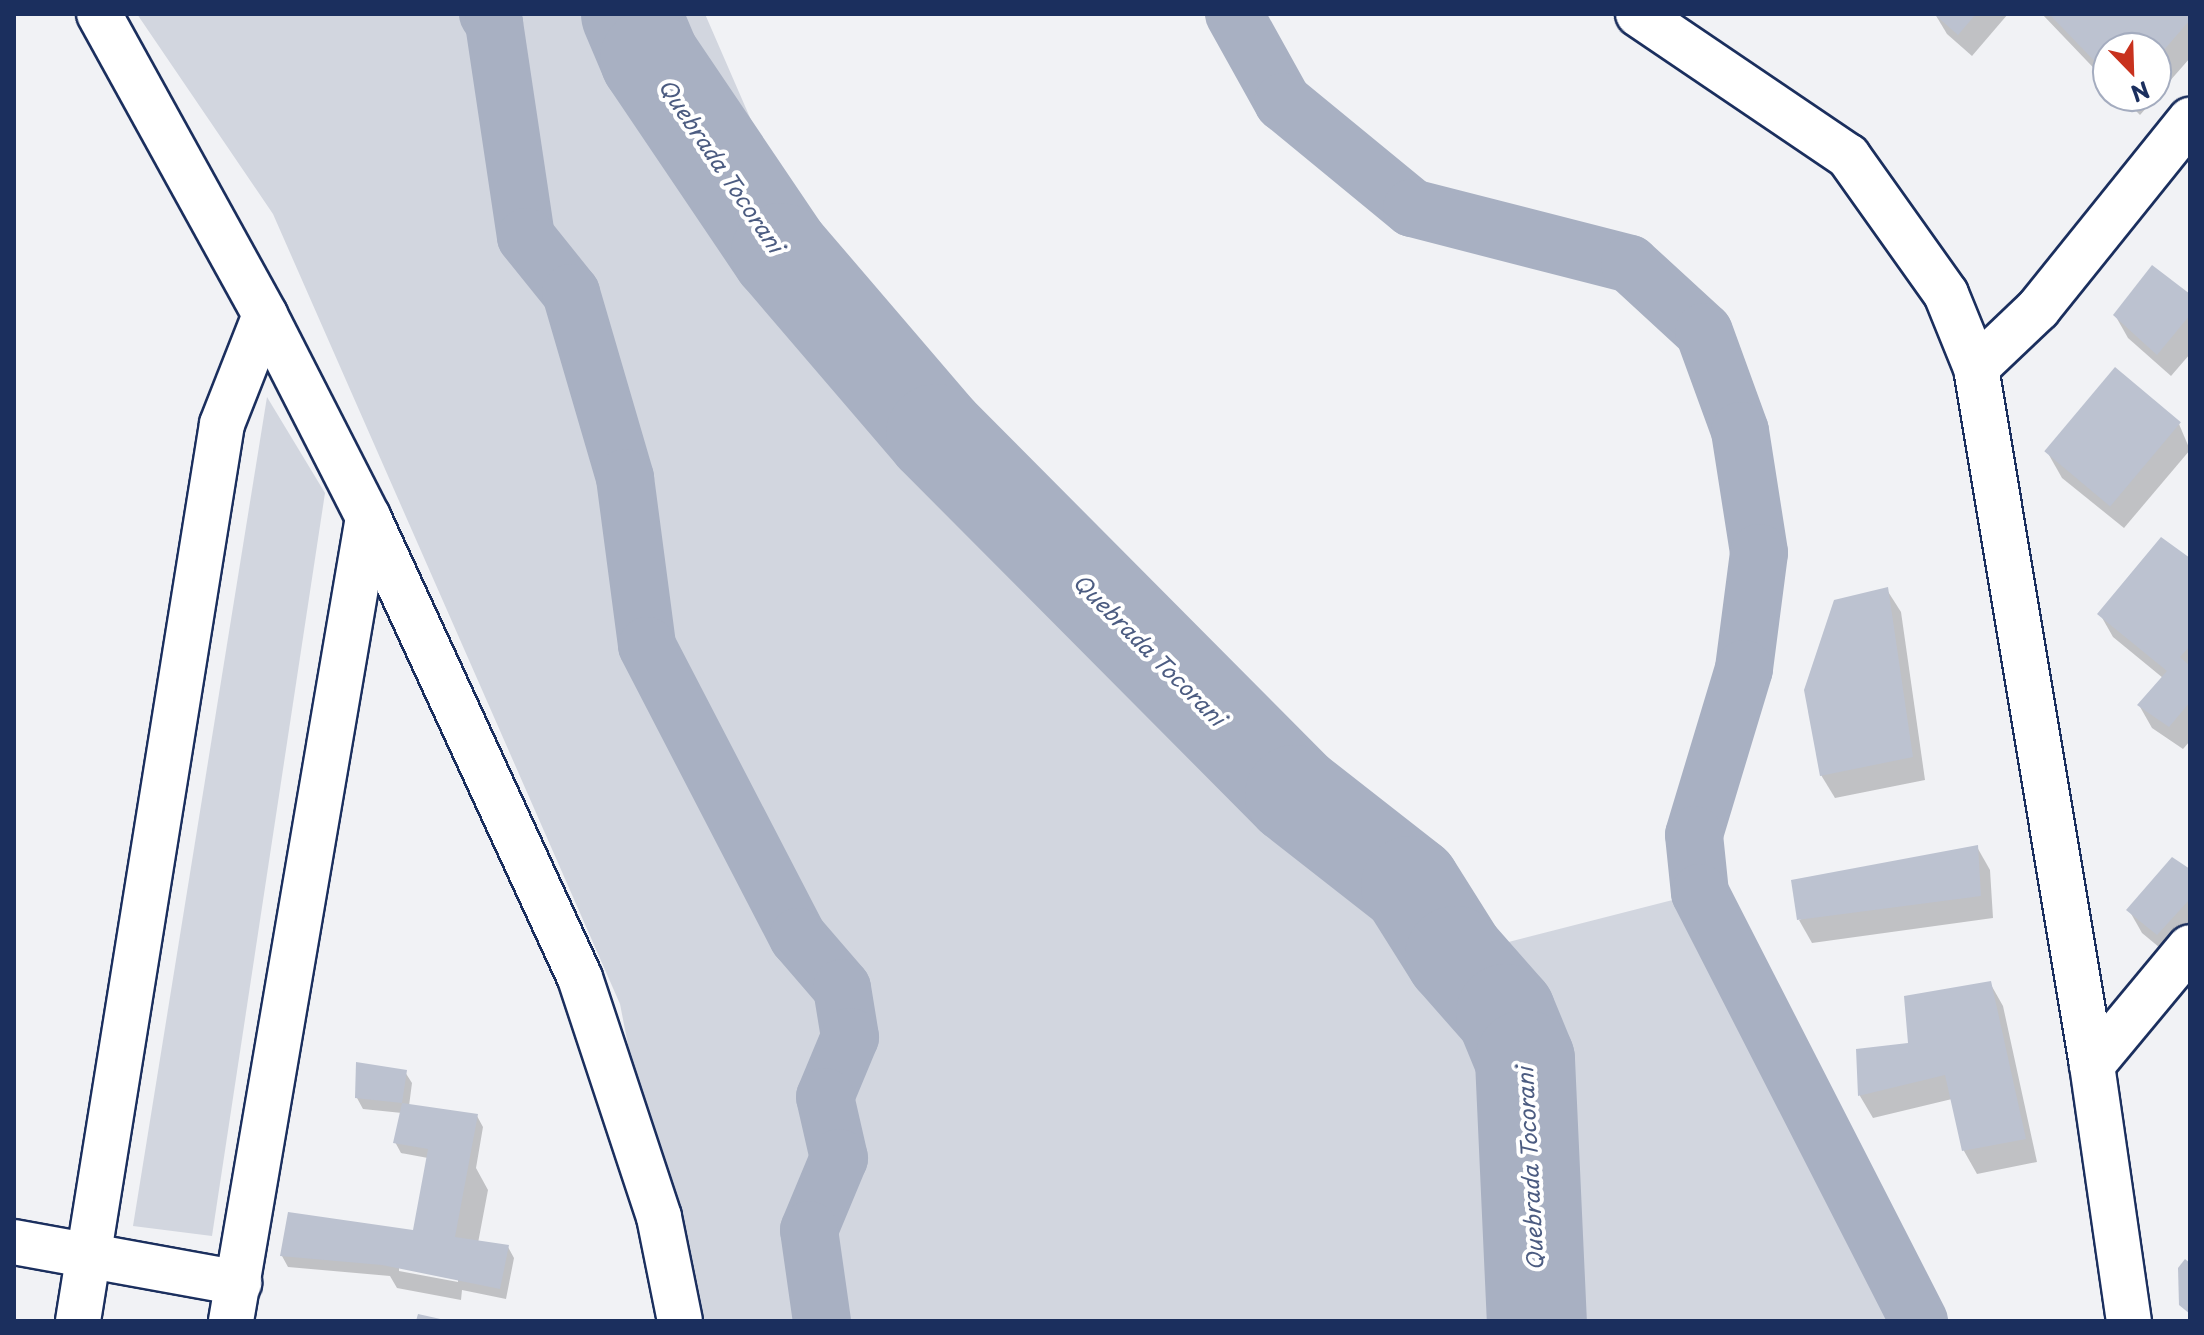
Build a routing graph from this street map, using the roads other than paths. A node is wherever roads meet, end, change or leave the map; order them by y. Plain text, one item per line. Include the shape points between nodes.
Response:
1 (99, 14) edge
2 (1638, 14) edge
3 (2190, 120) edge
4 (265, 315) junction
5 (1976, 368) junction
6 (368, 517) junction
7 (2190, 947) edge
8 (2092, 1065) junction
9 (14, 1242) edge
10 (89, 1255) junction
11 (235, 1302) edge
12 (78, 1321) edge
13 (680, 1321) edge
14 (2129, 1321) edge

1 - 4 street
2 - 5 street via 1848,156 1946,294
3 - 5 street via 2038,309
4 - 6 street
4 - 10 street via 222,424
5 - 8 street
6 - 11 street
6 - 13 street via 580,978 659,1217
7 - 8 street
8 - 14 street
9 - 10 street
10 - 11 street
10 - 12 street

